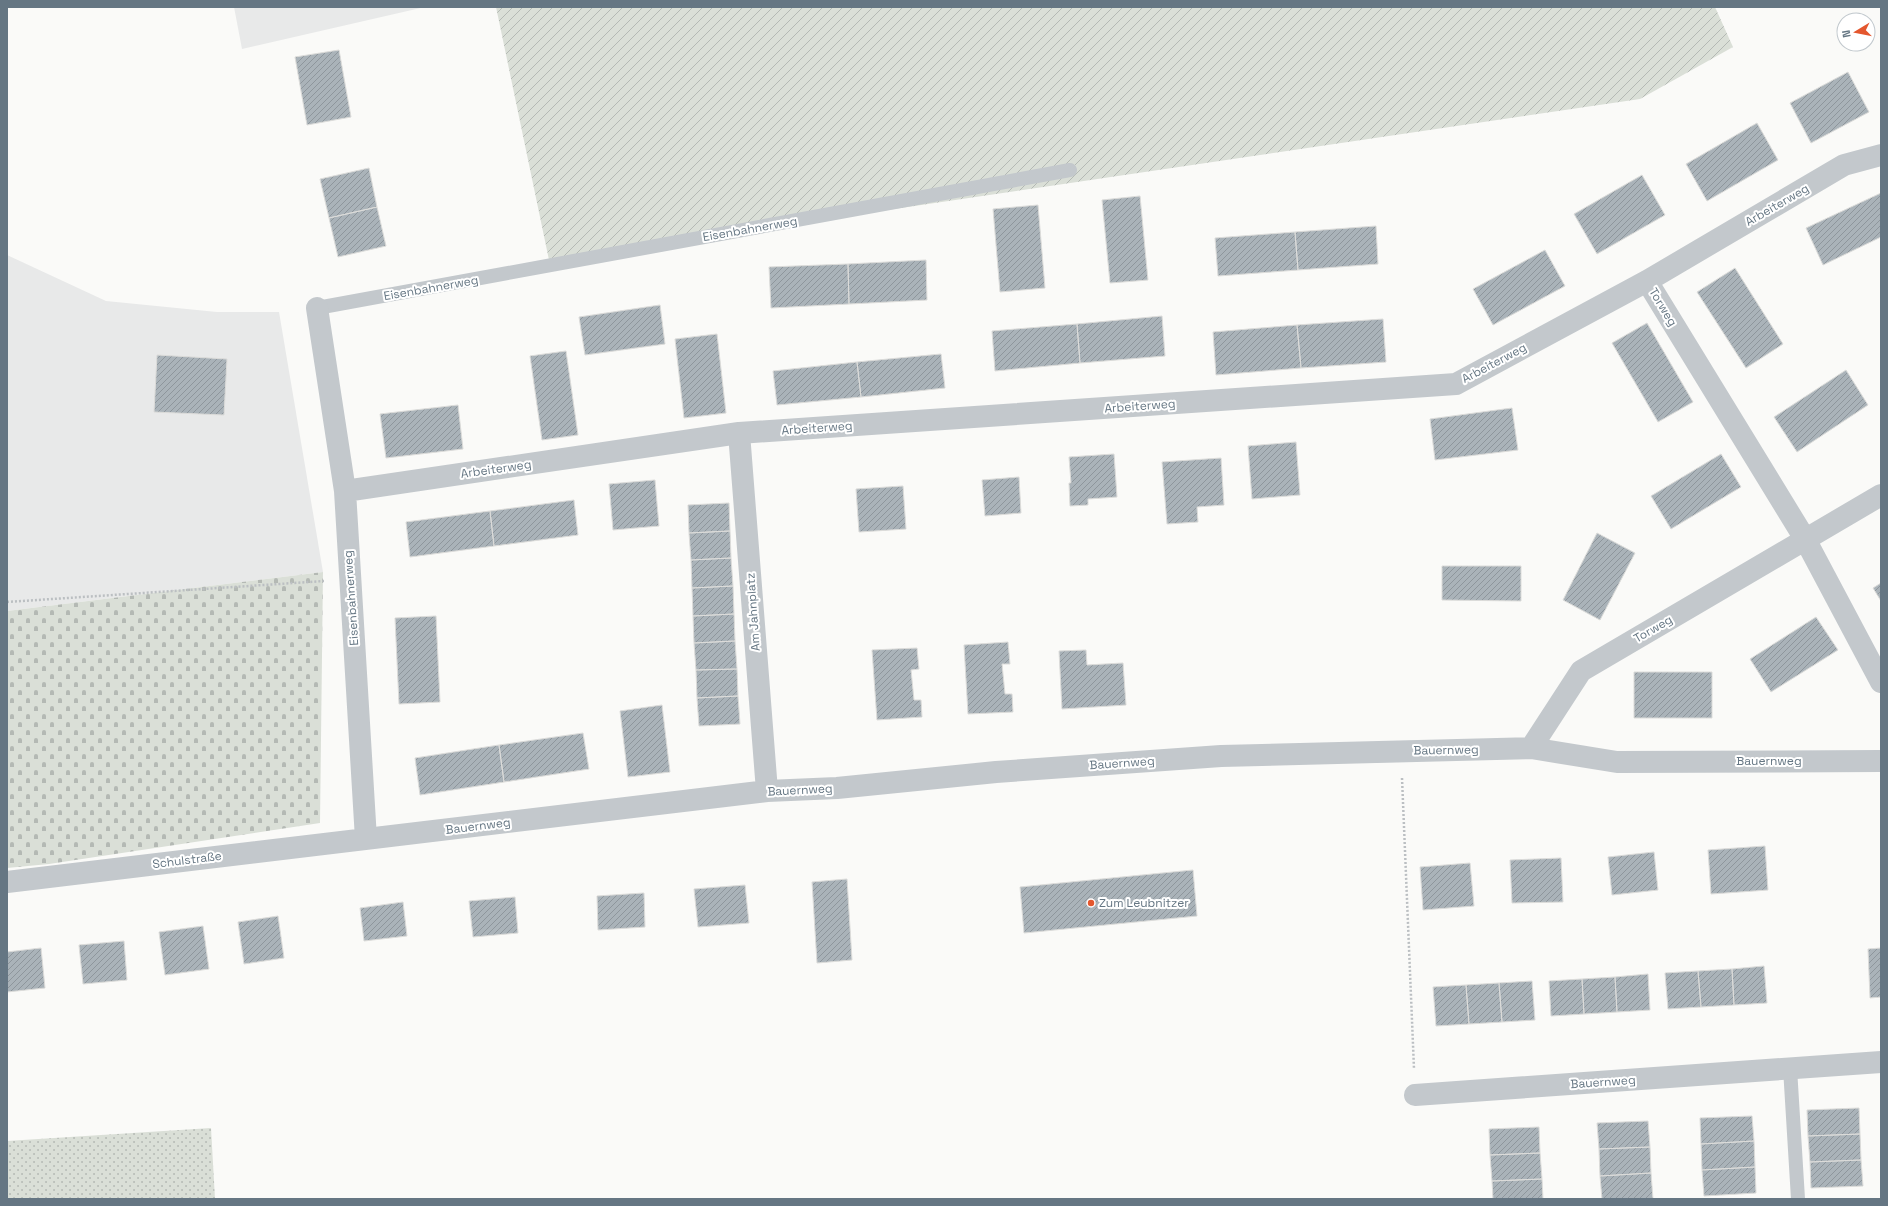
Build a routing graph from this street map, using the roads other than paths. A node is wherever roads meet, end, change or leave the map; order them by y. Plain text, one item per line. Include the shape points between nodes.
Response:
1 (1881, 155) edge
2 (1070, 170) dead end
3 (1647, 280) junction
4 (317, 308) joint
5 (739, 433) junction
6 (345, 491) junction
7 (1881, 495) edge
8 (1805, 539) junction
9 (1881, 682) edge
10 (1531, 748) junction
11 (1881, 760) edge
12 (766, 791) junction
13 (366, 839) junction
14 (7, 882) edge
15 (1881, 1062) edge
16 (1790, 1068) junction
17 (1415, 1095) road end
18 (1798, 1199) edge

1 - 3 street, Arbeiterweg via 1844,165
2 - 4 lane, Eisenbahnerweg
3 - 5 street, Arbeiterweg via 1456,384
3 - 8 street, Torweg
4 - 6 street, Eisenbahnerweg
5 - 6 street, Arbeiterweg
5 - 12 street, Am Jahnplatz
6 - 13 street, Eisenbahnerweg
7 - 8 street, Torweg
8 - 9 street, Torweg
8 - 10 street, Torweg via 1581,671
10 - 11 street, Bauernweg via 1617,762
10 - 12 street, Bauernweg via 1220,756 996,772 837,788
12 - 13 street, Bauernweg
13 - 14 street, Schulstraße
15 - 16 street, Bauernweg
16 - 17 street, Bauernweg
16 - 18 lane

